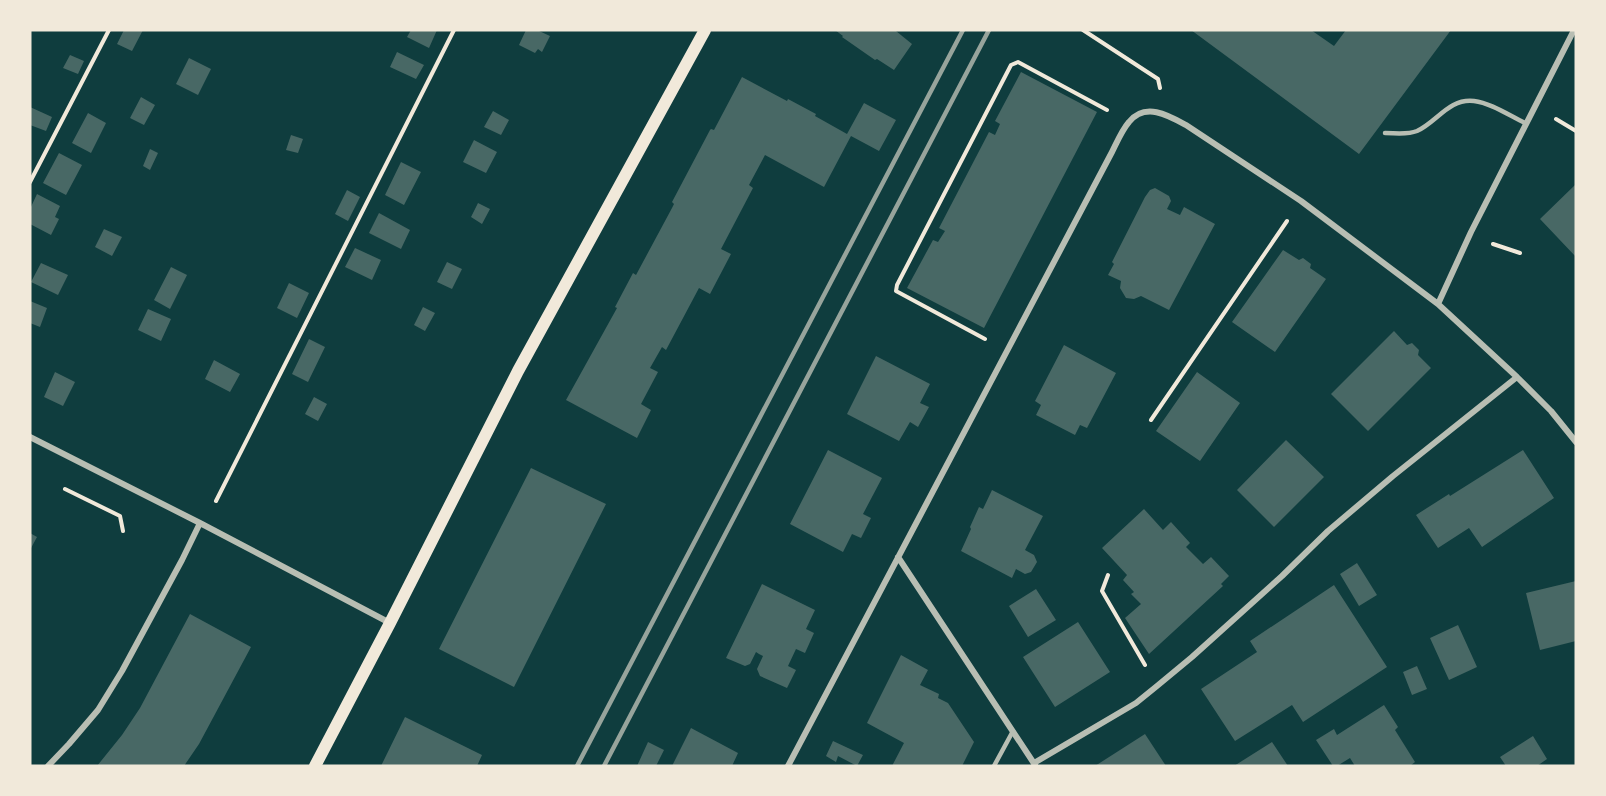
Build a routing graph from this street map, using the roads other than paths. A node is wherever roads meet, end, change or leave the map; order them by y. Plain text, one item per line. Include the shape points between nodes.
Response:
1 (705, 30) edge
2 (1574, 30) edge
3 (1525, 123) junction
4 (1385, 133) dead end
5 (1438, 304) junction
6 (1517, 377) junction
7 (30, 437) edge
8 (1576, 442) edge
9 (200, 523) junction
10 (898, 557) junction
11 (390, 623) junction
12 (1013, 731) junction
13 (1035, 765) edge
14 (48, 766) edge
15 (315, 766) edge
16 (788, 766) edge
17 (994, 766) edge

1 - 11 main road via 518,370
2 - 3 street
3 - 4 lane via 1484,103 1467,101 1453,105 1419,130
3 - 5 street
5 - 6 street
5 - 10 street via 1301,201 1186,125 1156,111 1144,112 1129,121
6 - 8 street
6 - 13 street via 1328,531 1157,686
7 - 9 street
9 - 11 street
9 - 14 street via 104,700
10 - 12 street
10 - 16 street
11 - 15 main road
12 - 13 street
12 - 17 lane

